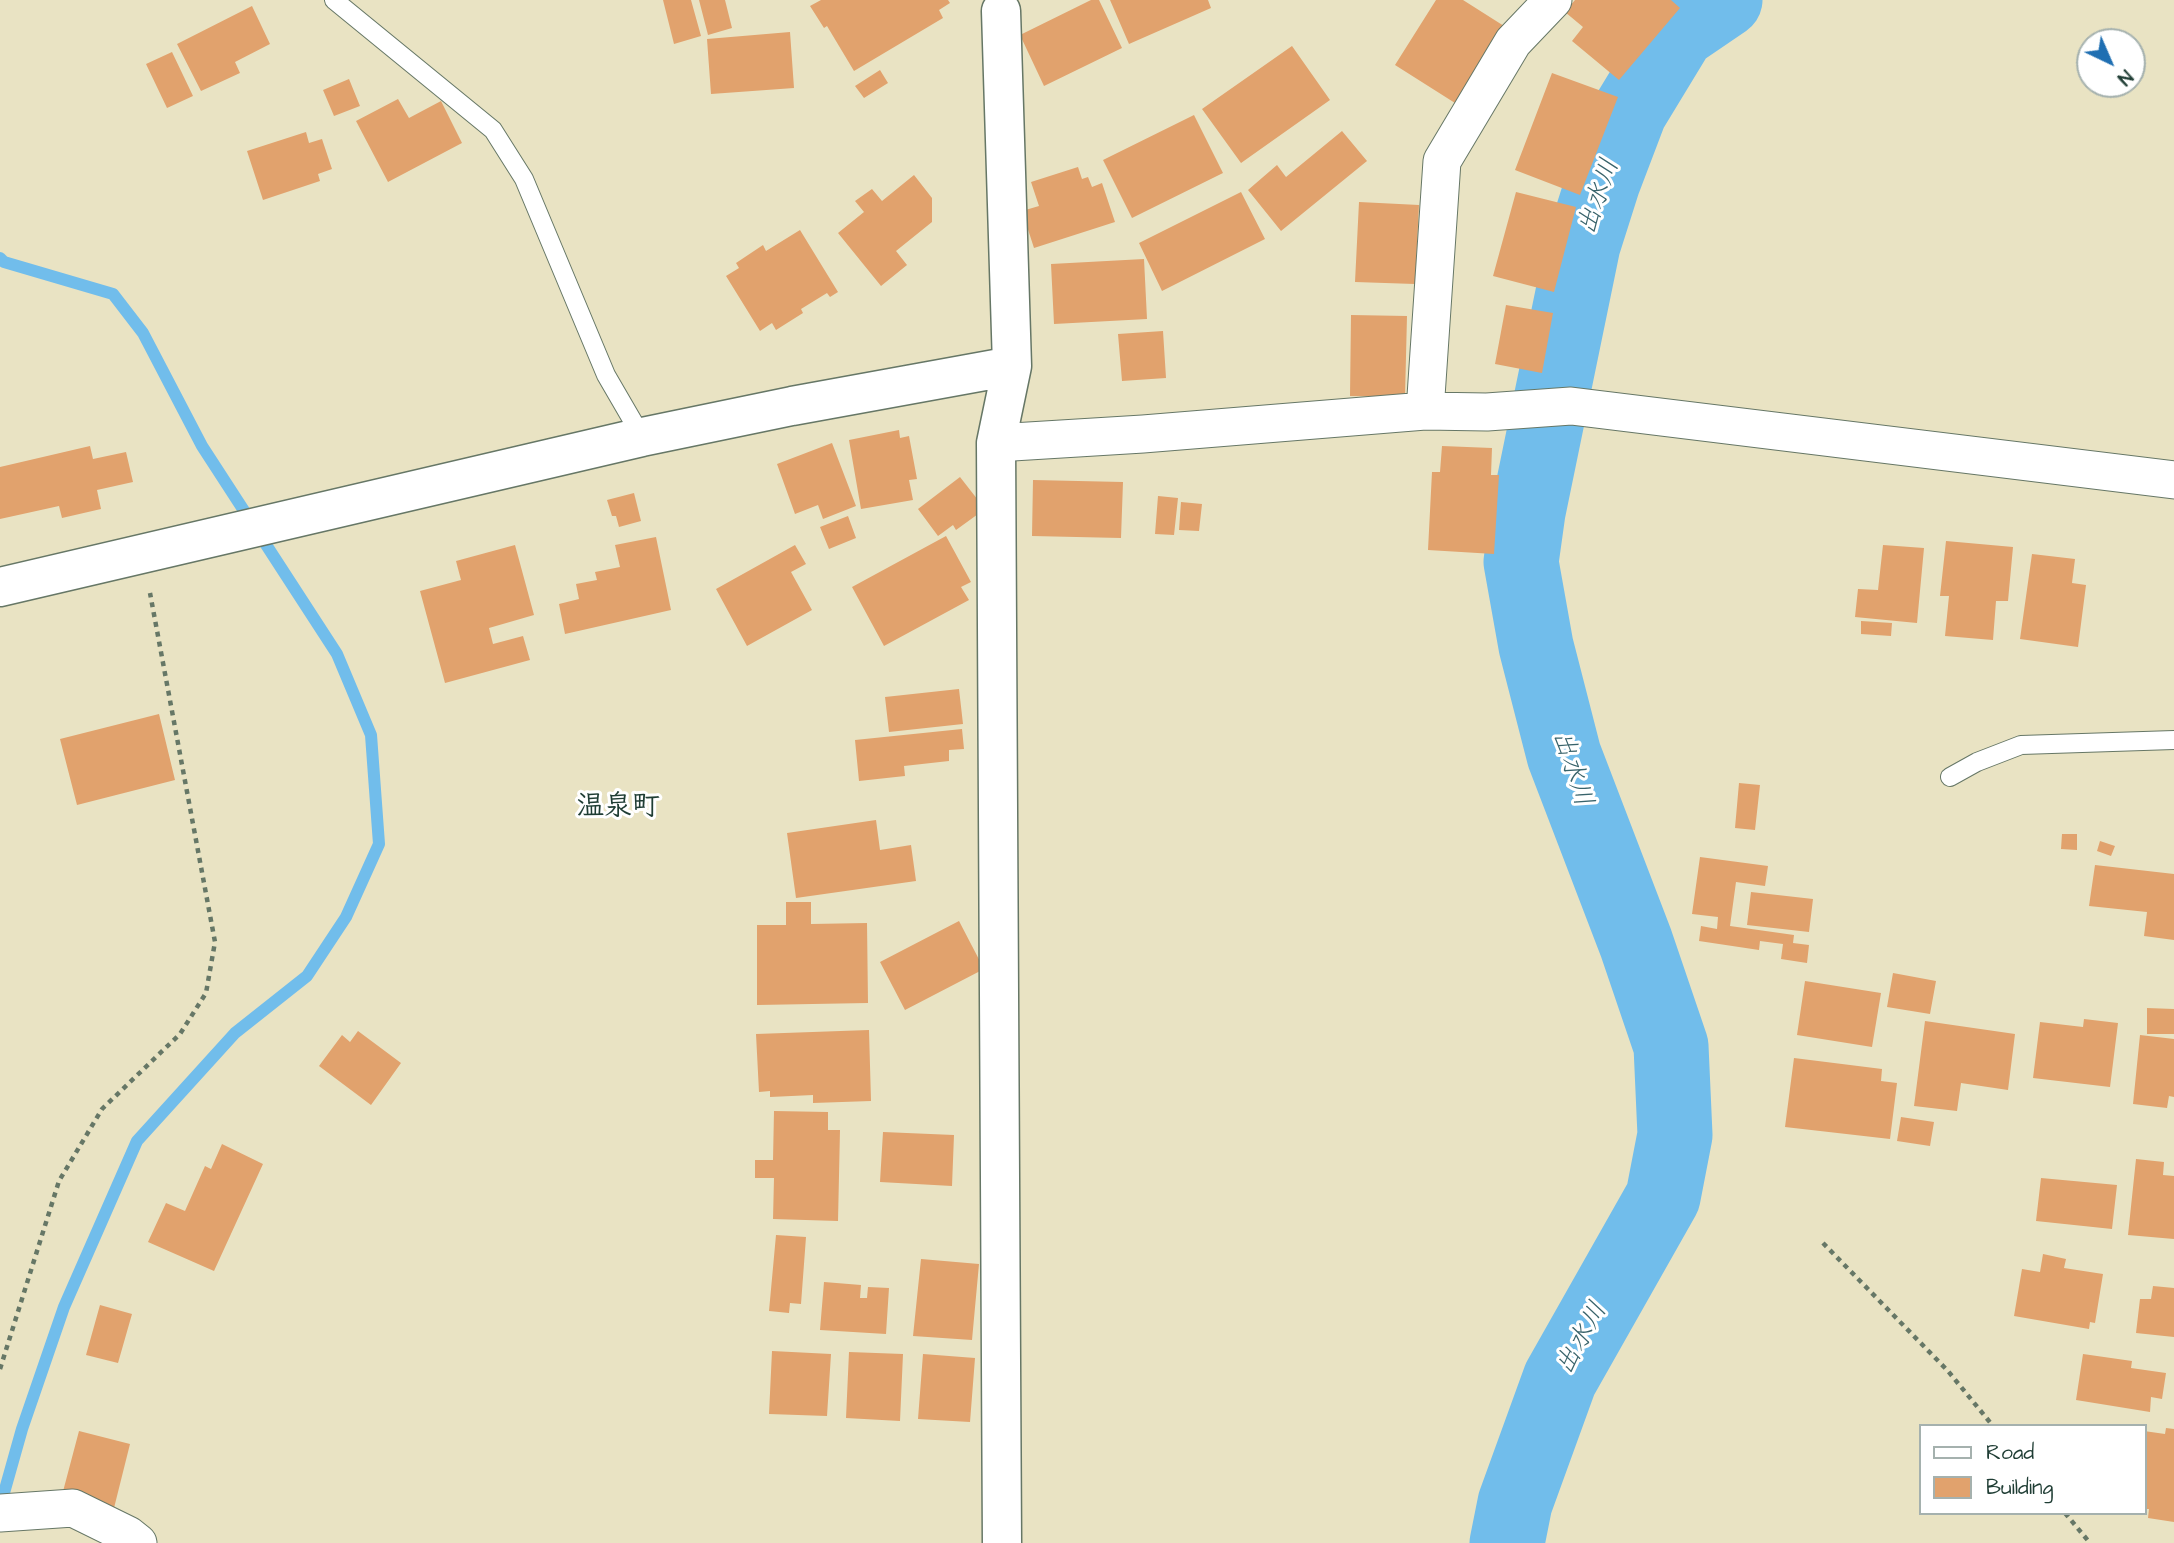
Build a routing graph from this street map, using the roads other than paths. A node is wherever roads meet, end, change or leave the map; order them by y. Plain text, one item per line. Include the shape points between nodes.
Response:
1 (334, 0) edge
2 (1553, 0) edge
3 (1002, 4) edge
4 (1012, 366) junction
5 (1425, 411) junction
6 (642, 437) junction
7 (996, 443) junction
8 (2174, 481) edge
9 (0, 587) edge
10 (2174, 740) edge
11 (1950, 777) dead end
12 (0, 1513) edge
13 (138, 1543) edge
14 (1002, 1543) edge

1 - 6 lane via 493,130 524,179 606,375
2 - 5 street via 1513,42 1443,161
3 - 4 street
4 - 6 street
4 - 7 street
5 - 7 street
5 - 8 street via 1571,406
6 - 9 street
7 - 14 street
10 - 11 lane via 2021,745
12 - 13 street via 74,1508

